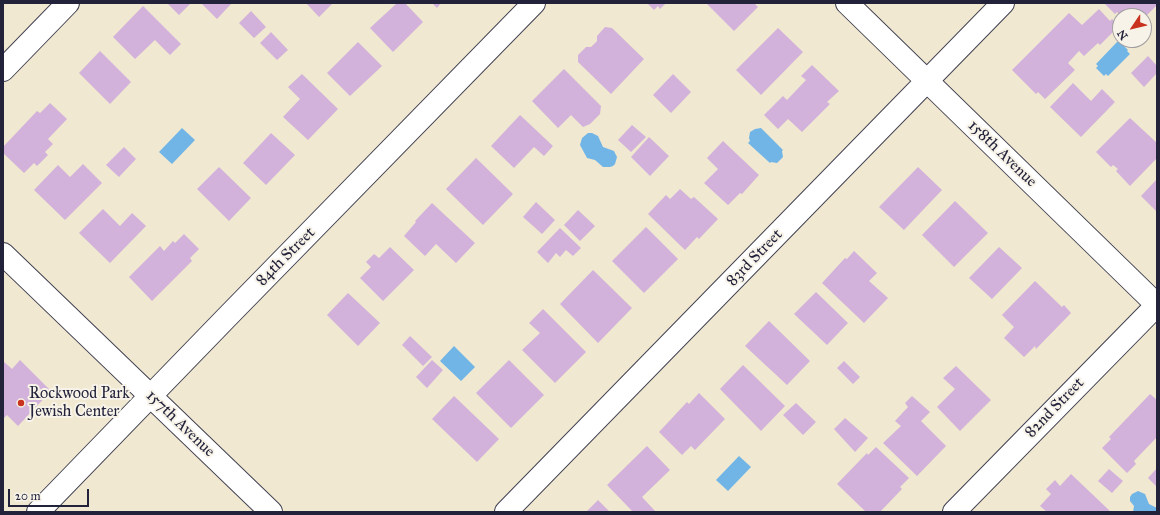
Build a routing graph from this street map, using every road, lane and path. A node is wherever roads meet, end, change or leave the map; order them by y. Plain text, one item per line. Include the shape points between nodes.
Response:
1 (68, 3) edge
2 (534, 3) edge
3 (847, 3) edge
4 (1004, 3) edge
5 (3, 70) edge
6 (927, 82) junction
7 (3, 254) edge
8 (1157, 305) edge
9 (151, 395) junction
10 (38, 512) edge
11 (271, 512) edge
12 (506, 512) edge
13 (954, 512) edge

1 - 5 street
2 - 9 street, 84th Street
3 - 6 street, 158th Avenue
4 - 6 street, 83rd Street
6 - 8 street, 158th Avenue
6 - 12 street, 83rd Street
7 - 9 street, 157th Avenue
8 - 13 street, 82nd Street
9 - 10 street, 84th Street
9 - 11 street, 157th Avenue

